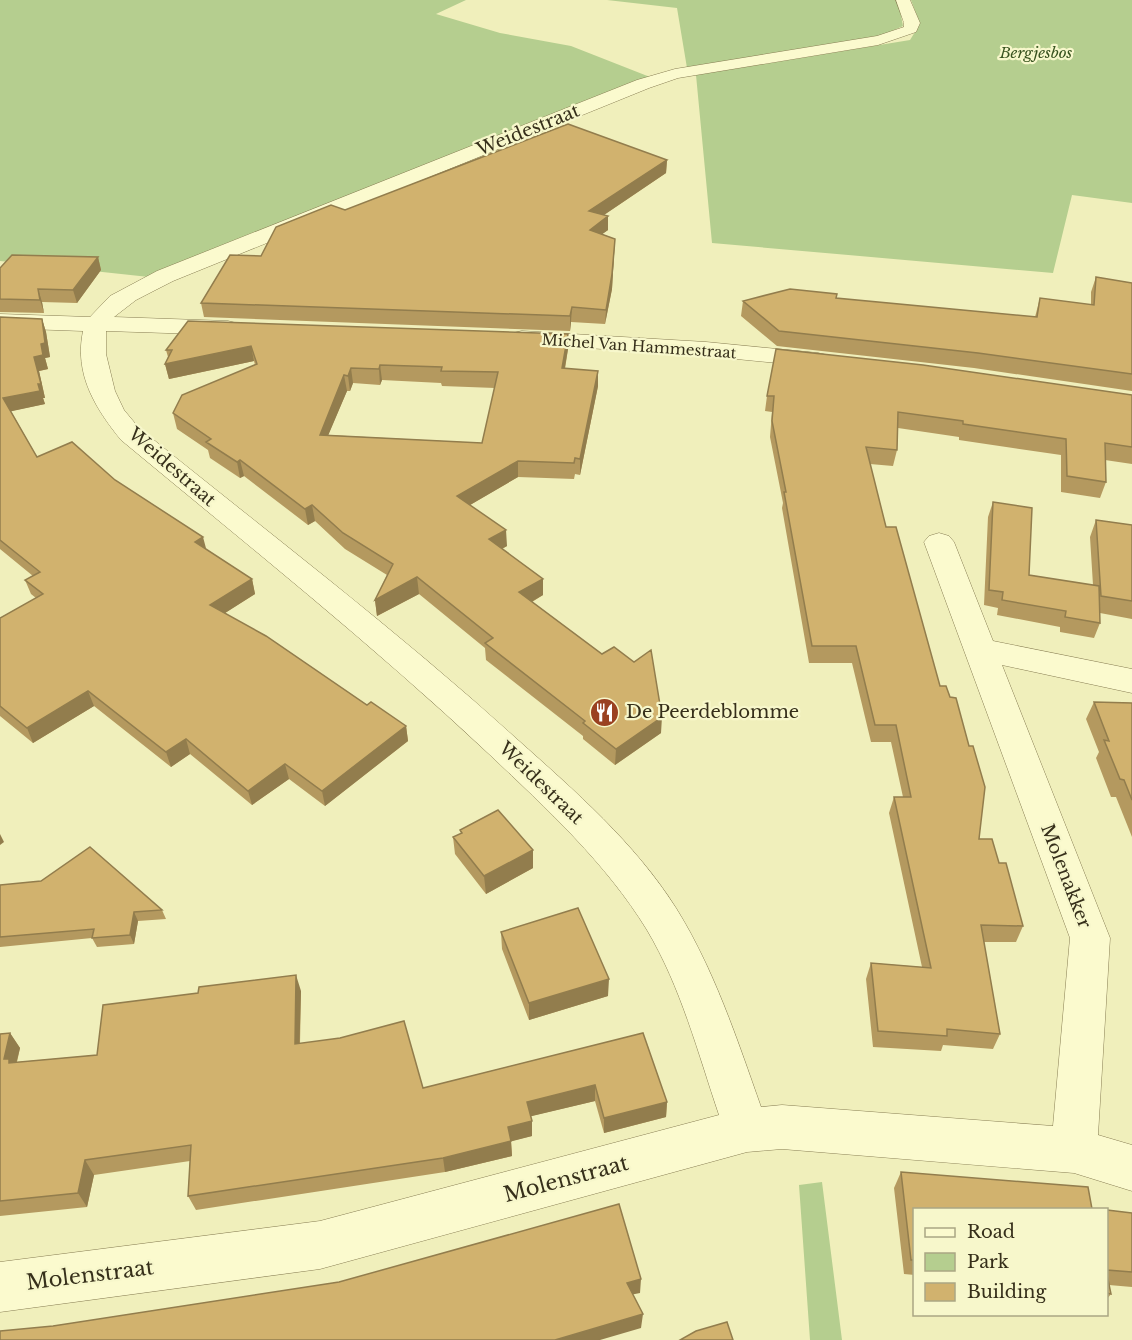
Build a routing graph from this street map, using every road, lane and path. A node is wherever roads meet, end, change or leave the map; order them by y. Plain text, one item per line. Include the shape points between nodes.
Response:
1 (903, 0) edge
2 (0, 321) edge
3 (97, 324) junction
4 (252, 329) edge
5 (501, 337) edge
6 (842, 363) edge
7 (939, 542) dead end
8 (979, 649) junction
9 (1132, 681) edge
10 (747, 1130) junction
11 (1074, 1150) junction
12 (1132, 1168) edge
13 (0, 1287) edge

1 - 3 street, Weidestraat via 912,23 904,33 660,77 165,276 123,299
2 - 3 street
3 - 4 street
3 - 10 street, Weidestraat via 94,339 98,381 109,408 130,434 454,699 576,815 625,870 661,919 699,995
5 - 6 street, Michel Van Hammestraat via 706,349
7 - 8 street, Molenakker
8 - 9 street
8 - 11 street, Molenakker via 1089,938
10 - 11 street, Molenstraat via 782,1127
10 - 13 street, Molenstraat via 320,1245
11 - 12 street, Molenstraat

